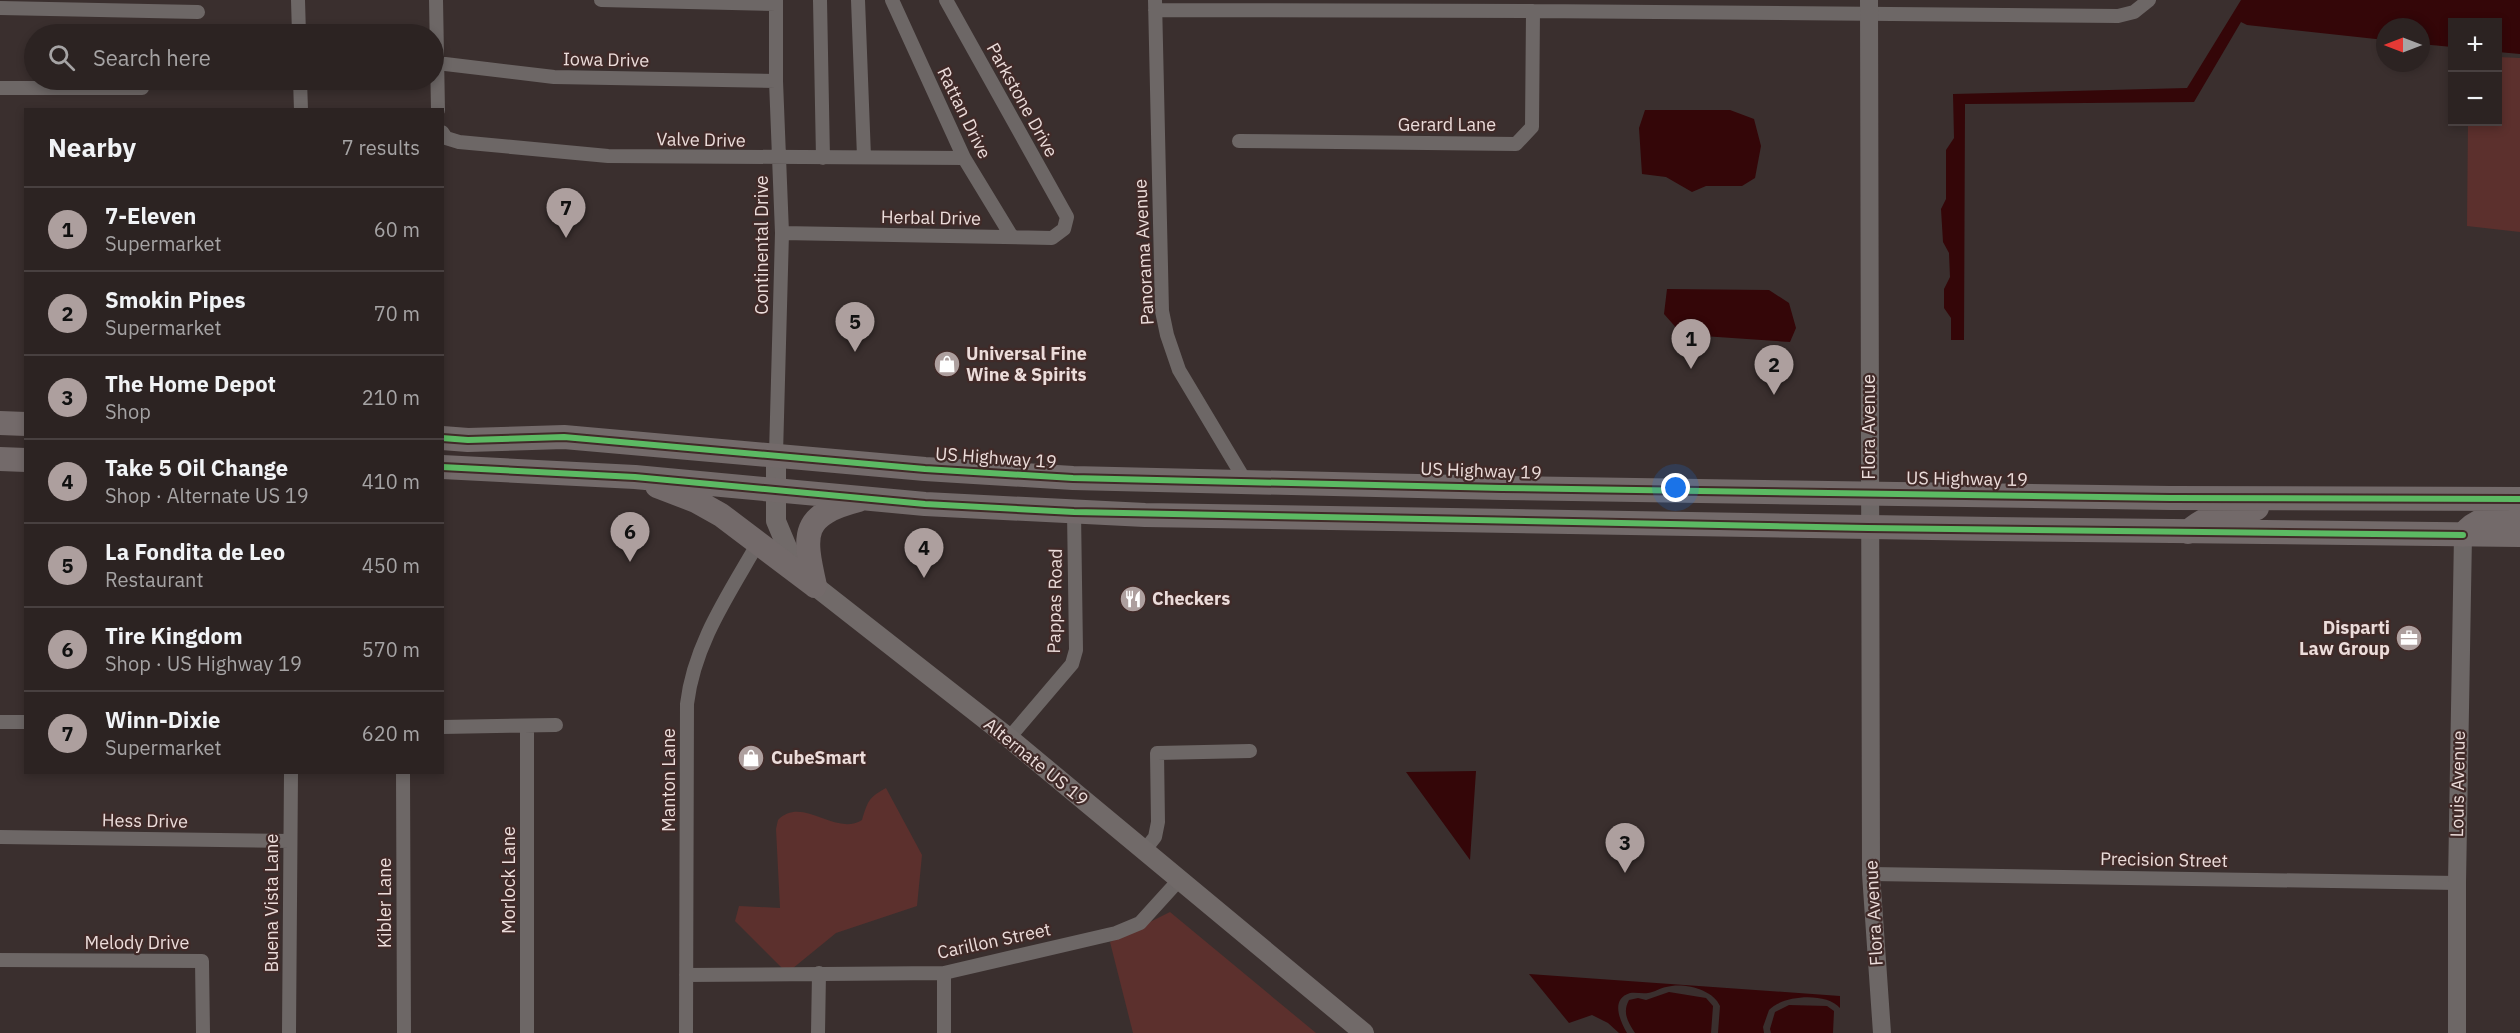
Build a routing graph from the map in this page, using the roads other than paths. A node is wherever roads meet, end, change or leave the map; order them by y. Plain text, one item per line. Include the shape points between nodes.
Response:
1 (298, 0) edge
2 (436, 0) edge
3 (601, 0) edge
4 (820, 0) edge
5 (858, 0) edge
6 (892, 0) edge
7 (946, 0) edge
8 (2149, 0) edge
9 (776, 2) edge
10 (1155, 5) edge
11 (0, 8) edge
12 (1869, 8) edge
13 (1533, 11) junction
14 (198, 12) dead end
15 (299, 24) edge
16 (436, 24) edge
17 (444, 64) edge
18 (776, 81) junction
19 (0, 88) edge
20 (24, 88) edge
21 (300, 90) edge
22 (438, 90) edge
23 (301, 108) edge
24 (438, 108) edge
25 (444, 135) edge
26 (1239, 141) dead end
27 (864, 157) junction
28 (779, 158) junction
29 (823, 158) junction
30 (964, 158) junction
31 (1066, 217) joint
32 (782, 233) junction
33 (1012, 237) junction
34 (0, 423) edge
35 (24, 424) edge
36 (444, 440) edge
37 (776, 454) junction
38 (0, 459) edge
39 (24, 460) edge
40 (444, 467) edge
41 (635, 477) junction
42 (1246, 482) junction
43 (1419, 485) junction
44 (776, 489) junction
45 (1869, 493) junction
46 (870, 498) junction
47 (2278, 498) junction
48 (2459, 499) junction
49 (2520, 499) edge
50 (1026, 510) junction
51 (1074, 512) junction
52 (2520, 515) edge
53 (1292, 517) junction
54 (1868, 528) junction
55 (2188, 532) junction
56 (2347, 534) junction
57 (2463, 535) junction
58 (2520, 535) edge
59 (758, 543) junction
60 (815, 586) junction
61 (0, 722) edge
62 (24, 722) edge
63 (527, 726) junction
64 (556, 726) dead end
65 (444, 727) edge
66 (1009, 738) junction
67 (1250, 750) dead end
68 (291, 774) edge
69 (403, 774) edge
70 (0, 837) edge
71 (290, 841) junction
72 (1144, 851) junction
73 (1871, 874) junction
74 (1179, 880) junction
75 (2457, 882) junction
76 (0, 960) edge
77 (819, 973) junction
78 (944, 973) junction
79 (686, 975) junction
80 (203, 1033) edge
81 (289, 1033) edge
82 (404, 1033) edge
83 (527, 1033) edge
84 (686, 1033) edge
85 (818, 1033) edge
86 (944, 1033) edge
87 (1364, 1033) edge
88 (1882, 1033) edge
89 (2457, 1033) edge

1 - 15 street
2 - 16 street
3 - 9 street
4 - 29 street
5 - 27 street
6 - 30 street, Rattan Drive
7 - 31 street, Parkstone Drive
8 - 12 street via 2134,12 2118,16
9 - 18 street, Continental Drive
10 - 13 street
10 - 42 street, Panorama Avenue via 1160,287 1167,334 1179,369
11 - 14 street
12 - 13 street
12 - 45 street, Flora Avenue
13 - 26 street, Gerard Lane via 1532,127 1516,144
17 - 18 street, Iowa Drive via 554,77
18 - 28 street, Continental Drive
19 - 20 street
21 - 23 street
22 - 24 street
25 - 28 street, Valve Drive via 459,142 573,154
27 - 29 street, Valve Drive
27 - 30 street, Valve Drive
28 - 29 street, Valve Drive
28 - 32 street, Continental Drive
30 - 33 street, Rattan Drive
31 - 33 street, Herbal Drive via 1064,229 1052,238
32 - 33 street, Herbal Drive
32 - 37 street, Continental Drive
34 - 35 highway
36 - 37 highway, US Highway 19 via 564,437
37 - 42 highway, US Highway 19 via 1004,475
37 - 44 main road, Alternate US 19
38 - 39 highway
40 - 41 highway
41 - 44 highway
41 - 59 highway via 696,501
42 - 43 highway, US Highway 19
42 - 50 highway via 1243,493 1223,504 1095,501
43 - 45 highway, US Highway 19
43 - 53 highway via 1384,497 1307,497 1293,506
44 - 46 highway
44 - 60 main road, Alternate US 19 via 780,533
45 - 47 highway, US Highway 19
45 - 54 street, Flora Avenue
46 - 50 highway
46 - 60 highway via 834,508 814,521 806,548
47 - 48 highway, US Highway 19
47 - 55 highway via 2243,514 2201,520
48 - 49 highway, US Highway 19
48 - 56 highway via 2441,514 2427,519 2379,520
50 - 51 highway
51 - 53 highway
51 - 66 street, Pappas Road via 1076,650 1072,664
52 - 57 highway via 2488,518 2471,524
53 - 54 highway
54 - 55 highway
54 - 73 street, Flora Avenue
55 - 56 highway
56 - 57 highway
57 - 58 highway
57 - 75 street, Louis Avenue
59 - 60 highway
59 - 79 street, Manton Lane via 700,648 690,681
60 - 66 main road, Alternate US 19
61 - 62 street
63 - 64 street
63 - 65 street
63 - 83 street, Morlock Lane
66 - 72 main road, Alternate US 19
67 - 72 street via 1157,753 1158,825 1155,837
68 - 71 street, Buena Vista Lane
69 - 82 street, Kibler Lane
70 - 71 street, Hess Drive
71 - 81 street, Buena Vista Lane
72 - 74 main road, Alternate US 19
73 - 75 street, Precision Street
73 - 88 street, Flora Avenue
74 - 78 street, Carillon Street via 1140,923 1116,933
74 - 87 main road, Alternate US 19
75 - 89 street, Louis Avenue
76 - 80 street, Melody Drive via 202,961
77 - 78 street, Carillon Street
77 - 79 street, Carillon Street
77 - 85 street
78 - 86 street
79 - 84 street, Manton Lane

